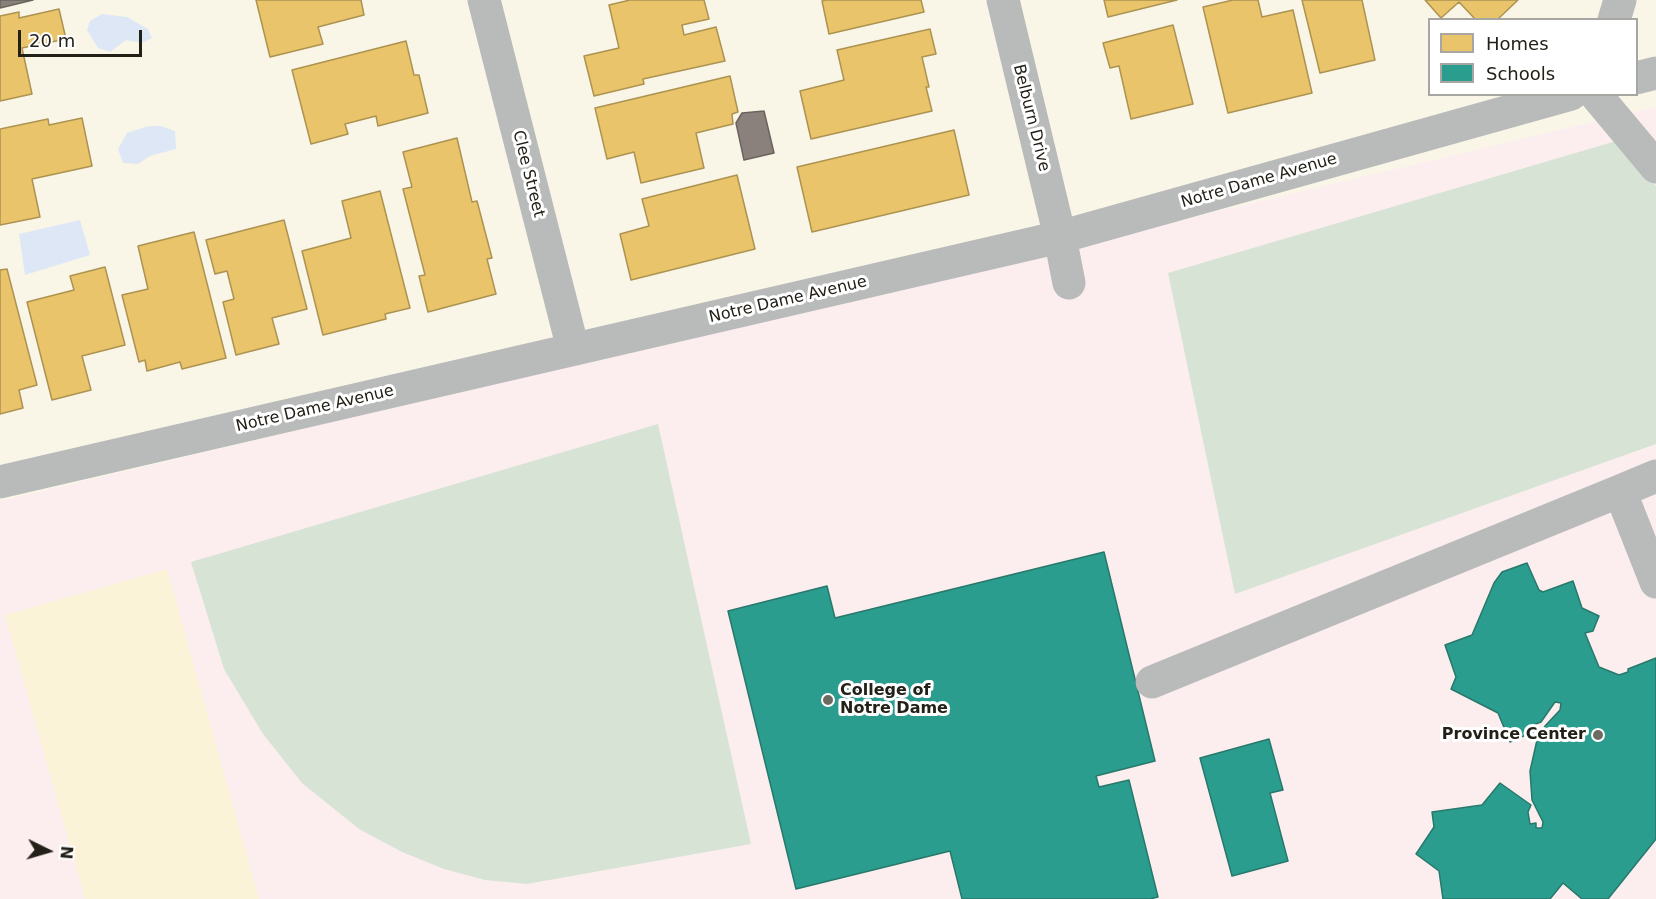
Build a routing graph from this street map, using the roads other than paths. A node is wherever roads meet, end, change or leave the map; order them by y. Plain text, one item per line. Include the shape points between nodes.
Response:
1 (484, 0) edge
2 (1003, 0) edge
3 (1620, 0) edge
4 (1615, 18) edge
5 (1656, 73) edge
6 (1638, 78) edge
7 (1564, 96) edge
8 (1597, 96) edge
9 (1656, 167) edge
10 (1060, 237) junction
11 (1069, 283) dead end
12 (573, 349) junction
13 (1656, 476) edge
14 (0, 482) edge
15 (1620, 491) junction
16 (1656, 582) edge
17 (1152, 682) dead end

1 - 12 street, Clee Street
2 - 10 street, Belburn Drive
3 - 4 street
5 - 6 street
7 - 10 street, Notre Dame Avenue
8 - 9 street
10 - 11 street, Belburn Drive
10 - 12 street, Notre Dame Avenue
12 - 14 street, Notre Dame Avenue
13 - 15 street
15 - 16 street
15 - 17 street

